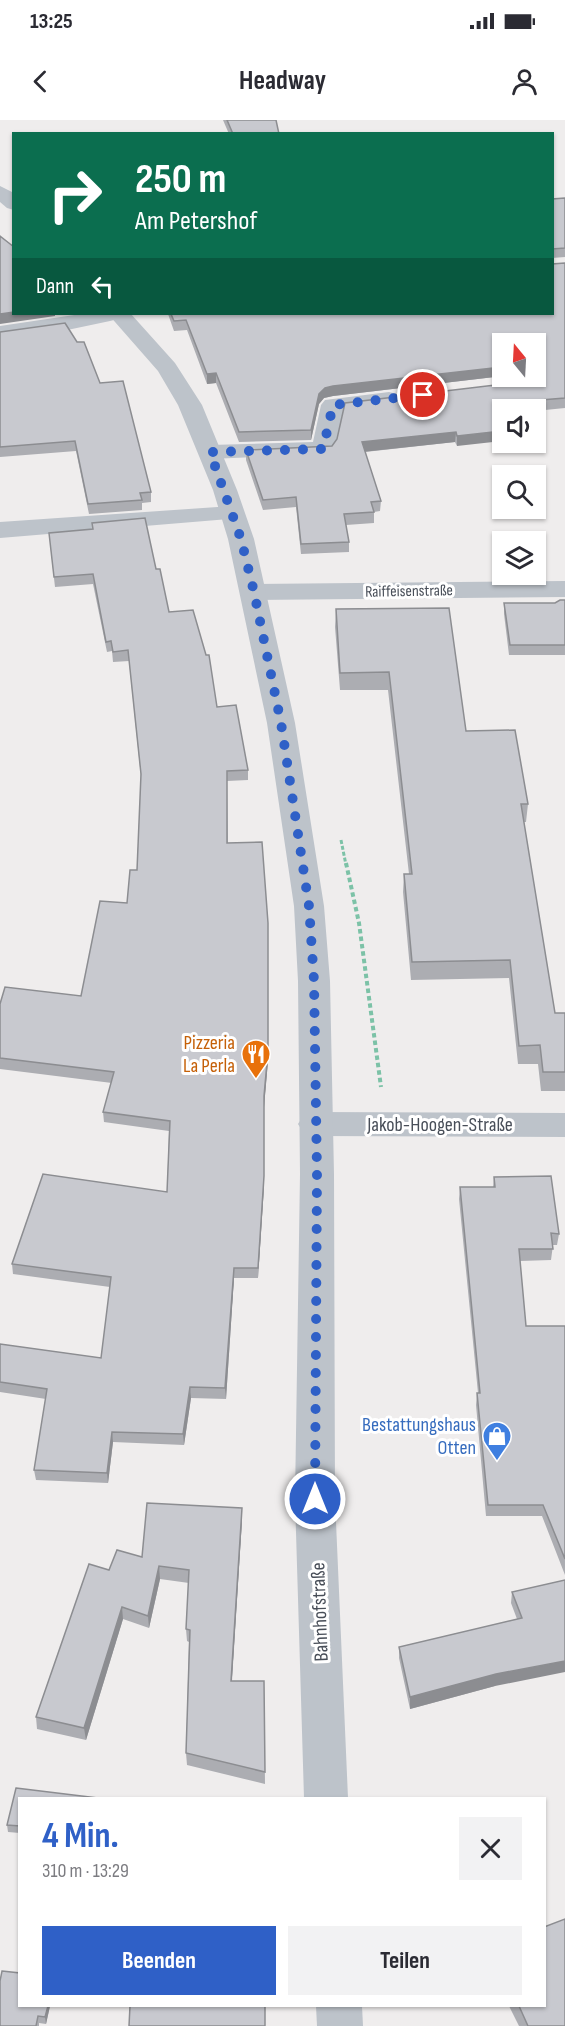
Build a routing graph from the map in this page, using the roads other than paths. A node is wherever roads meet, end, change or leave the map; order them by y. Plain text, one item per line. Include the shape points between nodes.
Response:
1 (0, 192) edge
2 (12, 202) edge
3 (105, 315) edge
4 (120, 315) edge
5 (0, 333) edge
6 (412, 396) edge
7 (210, 452) junction
8 (232, 513) junction
9 (0, 530) edge
10 (565, 589) edge
11 (254, 592) junction
12 (315, 1124) junction
13 (565, 1125) edge
14 (326, 1797) edge
15 (339, 2007) edge
16 (340, 2026) edge

1 - 2 street
3 - 5 street
4 - 7 street, Bahnhofstraße via 167,368 190,405
6 - 7 street via 333,405 323,449
7 - 8 street, Bahnhofstraße
8 - 9 street
8 - 11 street, Bahnhofstraße
10 - 11 street, Raiffeisenstraße
11 - 12 street, Bahnhofstraße via 281,723 309,906
12 - 13 street, Jakob-Hoogen-Straße
12 - 14 street, Bahnhofstraße via 315,1499
15 - 16 street

